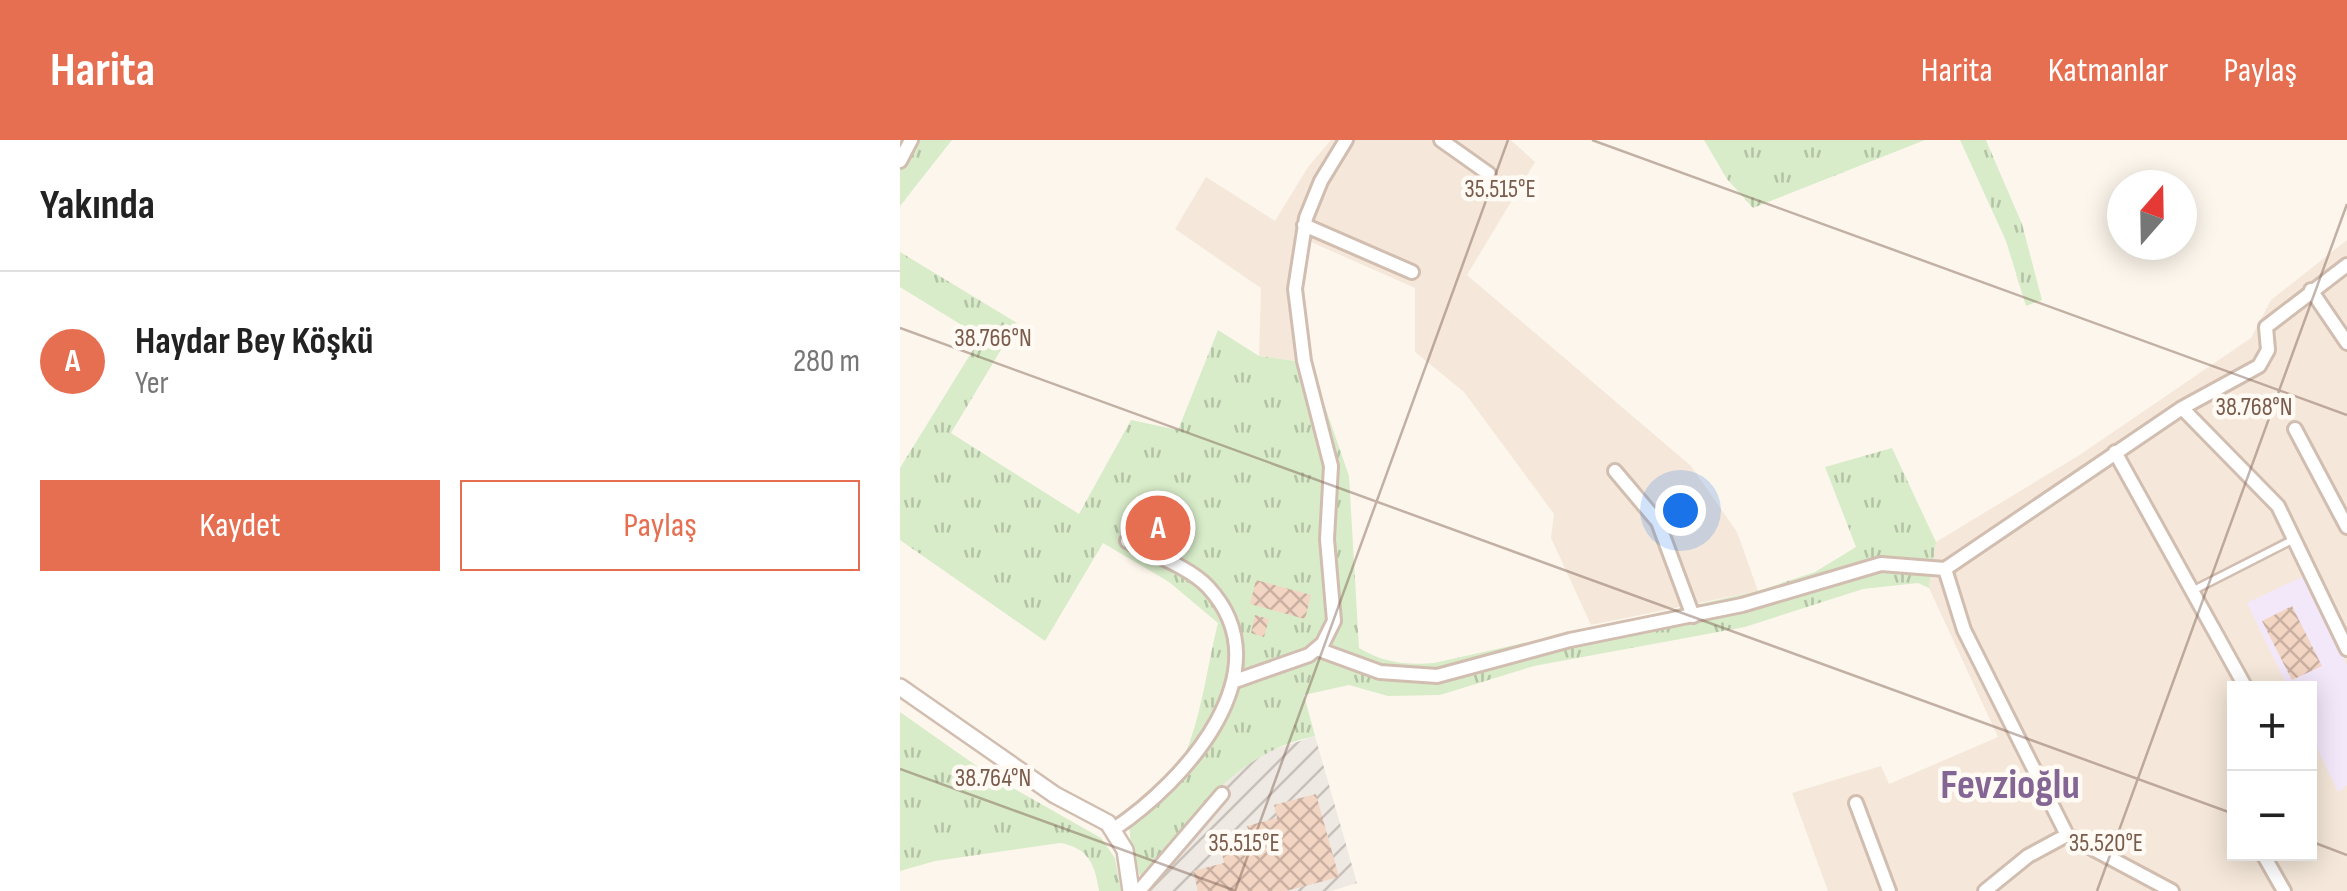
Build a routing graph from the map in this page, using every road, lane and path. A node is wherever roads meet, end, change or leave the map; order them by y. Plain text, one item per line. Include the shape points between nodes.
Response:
1 (911, 140) edge
2 (1346, 140) edge
3 (1441, 140) edge
4 (900, 161) edge
5 (1488, 174) dead end
6 (1304, 225) junction
7 (2347, 265) edge
8 (1412, 272) dead end
9 (2311, 290) junction
10 (2347, 343) edge
11 (2182, 408) junction
12 (2295, 429) dead end
13 (2115, 452) junction
14 (1615, 470) dead end
15 (2347, 527) edge
16 (2294, 540) junction
17 (1128, 541) dead end
18 (1946, 569) junction
19 (2191, 592) junction
20 (1693, 616) junction
21 (2347, 649) edge
22 (1317, 650) junction
23 (1235, 681) junction
24 (2242, 681) edge
25 (900, 687) edge
26 (1222, 794) dead end
27 (1856, 803) dead end
28 (1114, 829) junction
29 (2067, 835) junction
30 (2267, 861) edge
31 (1135, 891) edge
32 (1889, 891) edge
33 (1986, 891) edge
34 (2172, 891) edge
35 (2284, 891) edge

1 - 4 street
2 - 6 street
3 - 5 street
6 - 8 street
6 - 22 street via 1296,309 1331,466 1327,539 1336,613
7 - 9 street
9 - 10 street
9 - 11 street via 2266,327 2268,350 2259,366
11 - 13 street
11 - 16 street via 2278,506
12 - 15 street
13 - 18 street
13 - 19 street
14 - 20 street via 1658,522
16 - 19 lane
16 - 21 street
17 - 23 street via 1200,580 1216,598 1232,633
18 - 20 street via 1881,564
18 - 29 street via 1964,630
19 - 24 street
20 - 22 street via 1437,676 1380,672
22 - 23 street
23 - 28 street via 1187,764
25 - 28 street
26 - 31 street
27 - 32 street
28 - 31 street
29 - 33 street
29 - 34 street
30 - 35 street

